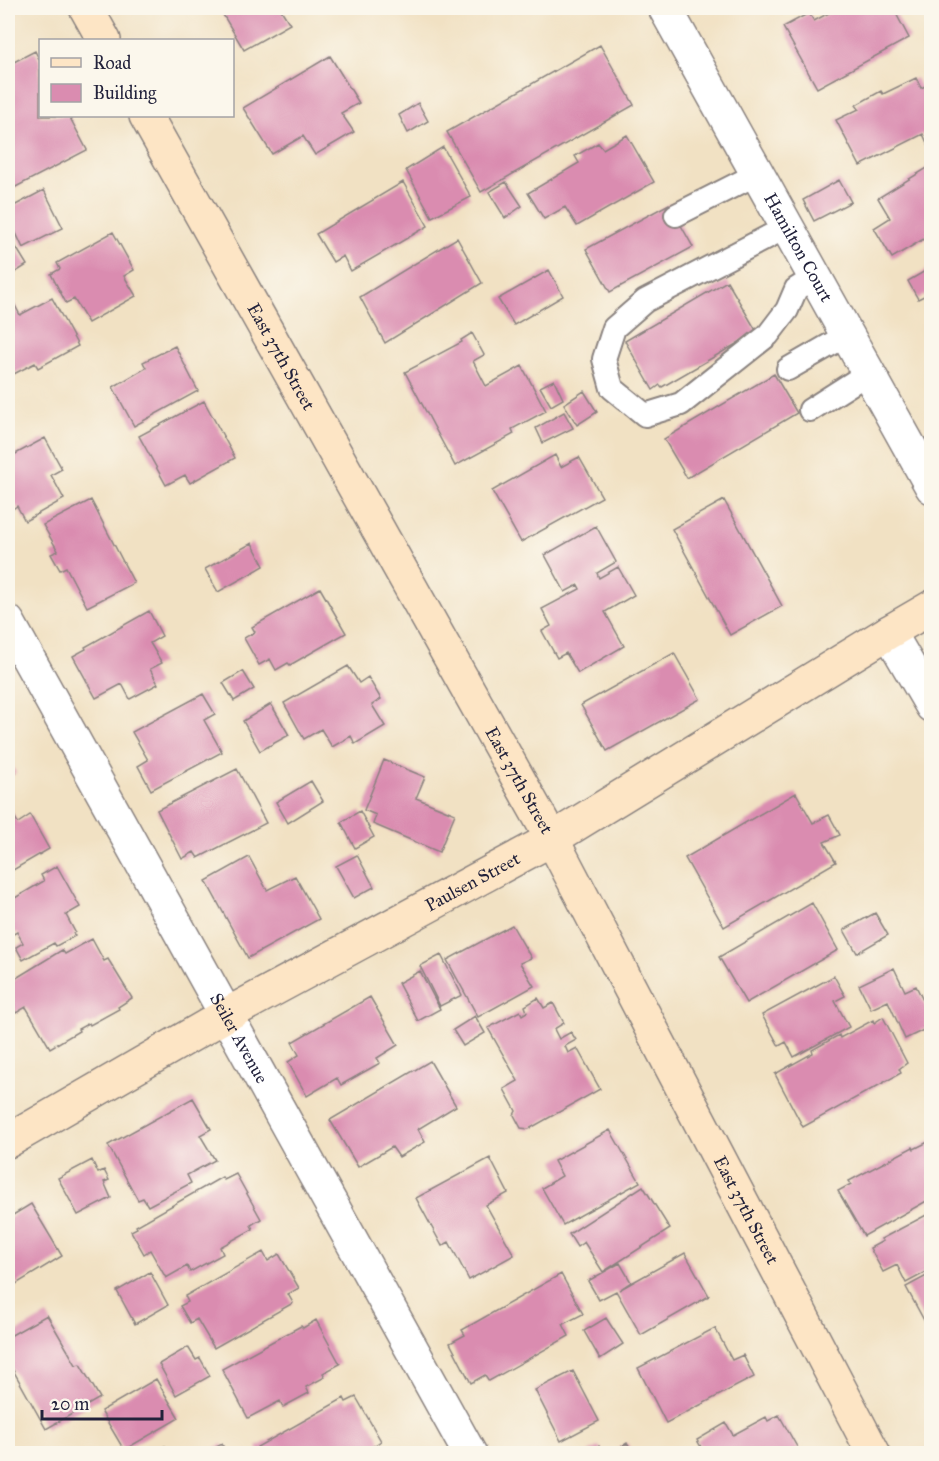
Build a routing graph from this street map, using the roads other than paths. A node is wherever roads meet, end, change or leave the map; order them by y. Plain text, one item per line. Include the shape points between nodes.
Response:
1 (86, 8) edge
2 (665, 8) edge
3 (103, 39) edge
4 (147, 117) edge
5 (757, 174) junction
6 (676, 215) dead end
7 (787, 226) junction
8 (815, 277) junction
9 (847, 335) junction
10 (788, 369) dead end
11 (868, 374) junction
12 (810, 410) dead end
13 (932, 487) edge
14 (932, 607) edge
15 (8, 622) edge
16 (889, 632) junction
17 (932, 706) edge
18 (552, 839) junction
19 (226, 1015) junction
20 (8, 1141) edge
21 (470, 1454) edge
22 (874, 1454) edge

1 - 3 main road
2 - 5 street, Hamilton Court
4 - 18 main road, East 37th Street
5 - 6 lane
5 - 7 street, Hamilton Court
7 - 8 street, Hamilton Court
7 - 8 lane via 645,301 614,328 604,359 612,388 645,415 681,404 768,335 787,310 796,289
8 - 9 street, Hamilton Court
9 - 10 lane
9 - 11 street, Hamilton Court
11 - 12 lane
11 - 13 street, Hamilton Court
14 - 16 main road, Paulsen Street
15 - 19 street, Seiler Avenue
16 - 17 street
16 - 18 main road, Paulsen Street
18 - 19 main road, Paulsen Street
18 - 22 main road, East 37th Street
19 - 20 main road, Paulsen Street
19 - 21 street, Seiler Avenue

